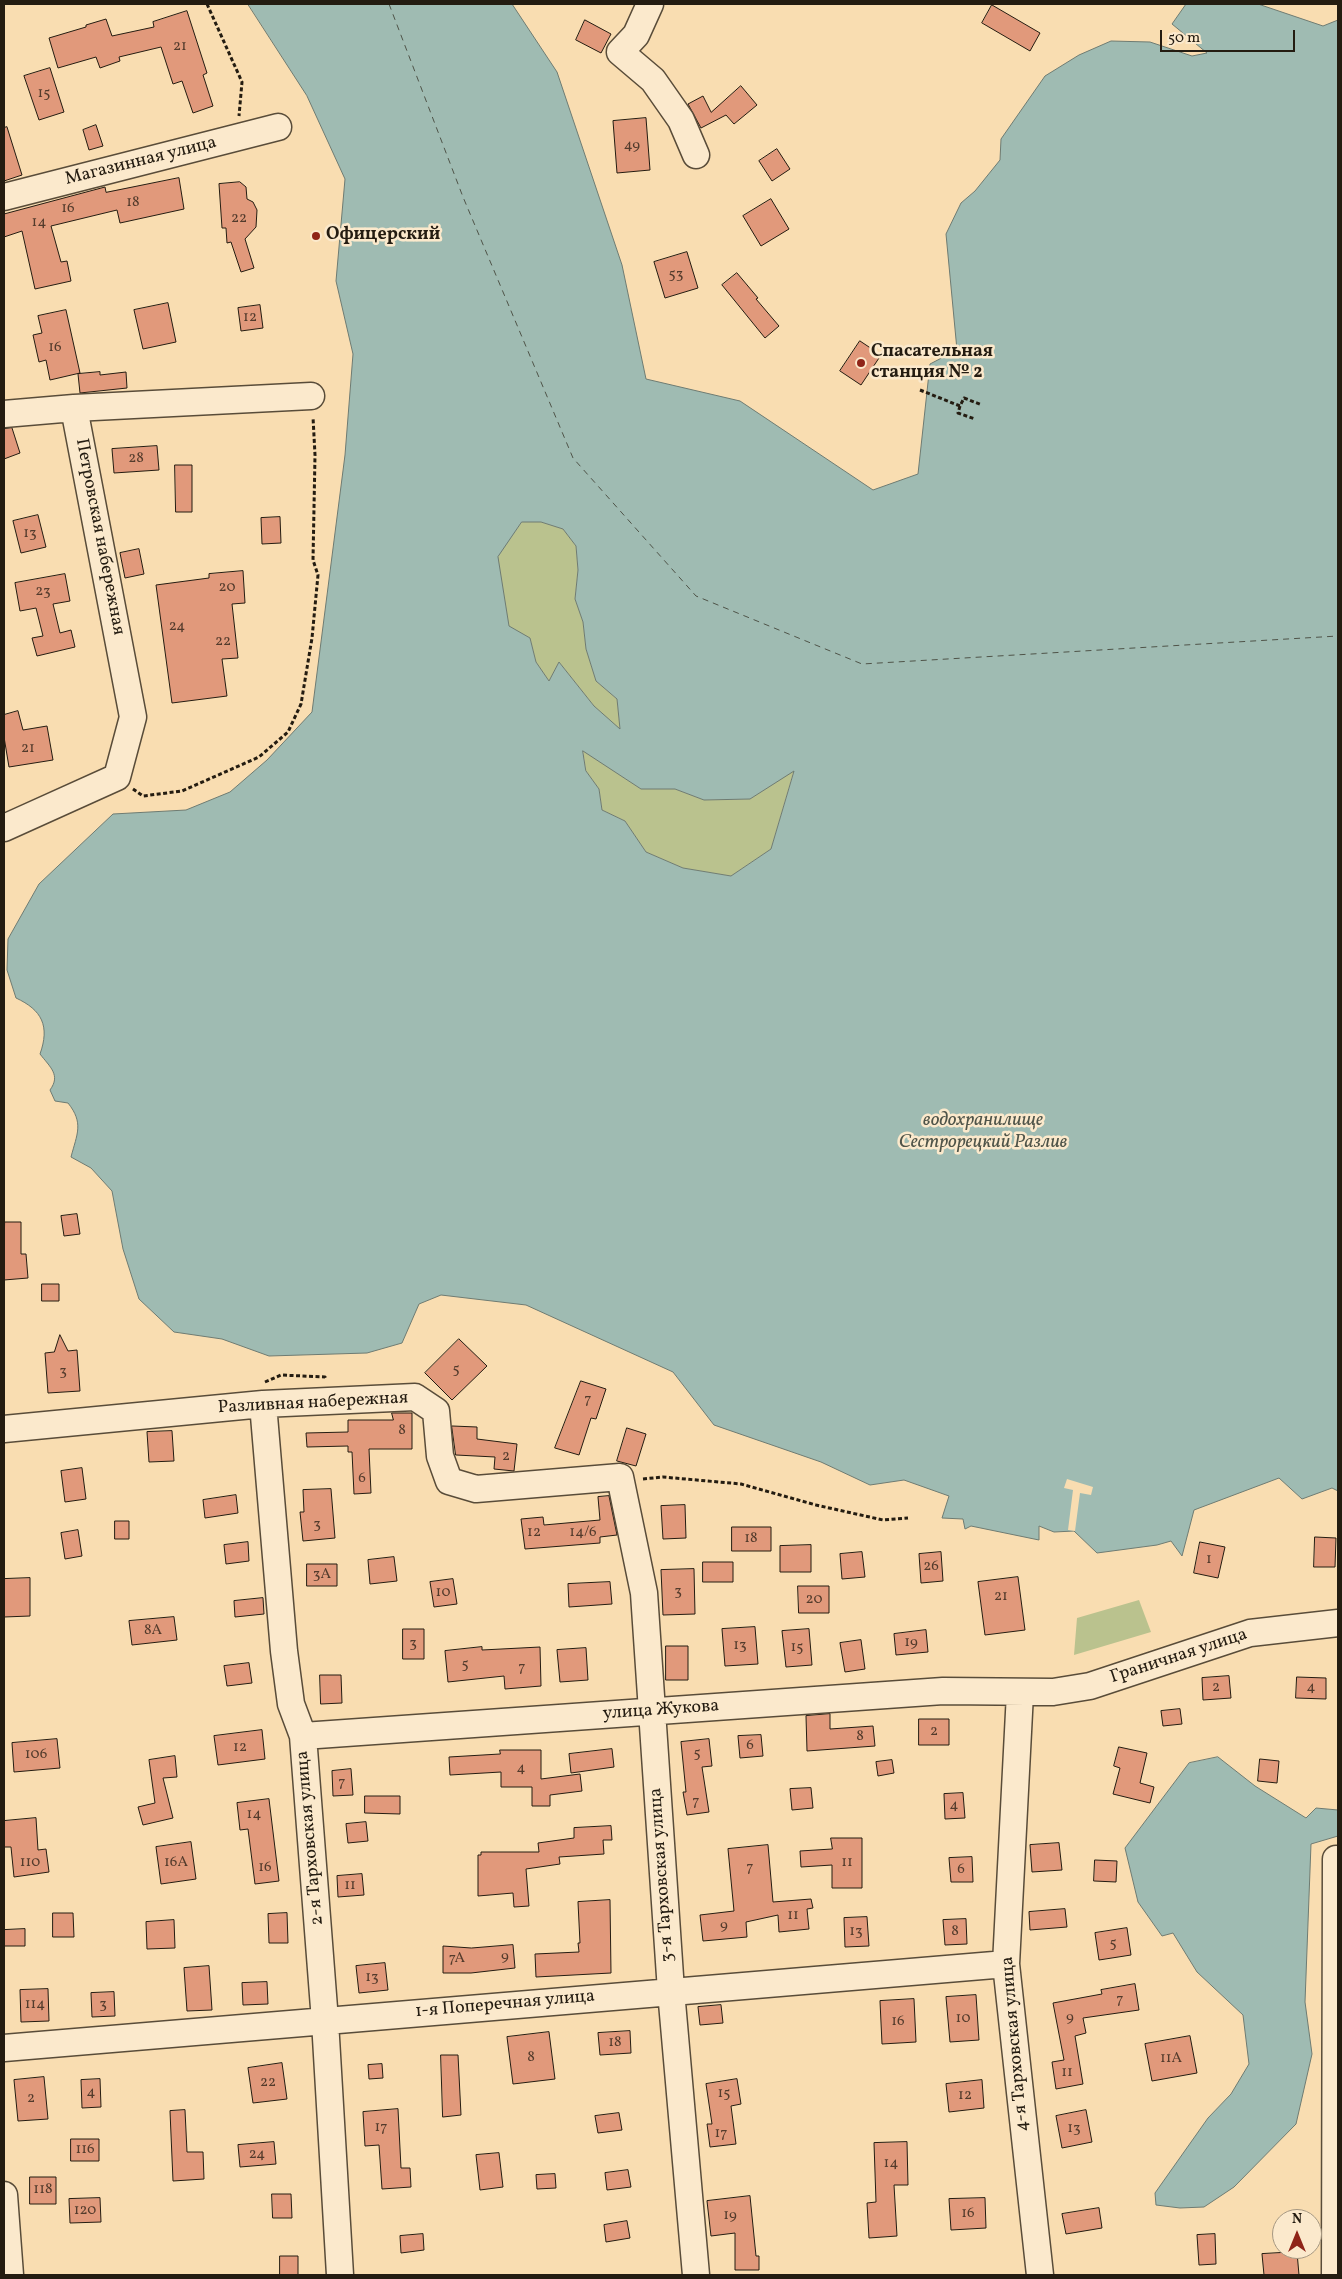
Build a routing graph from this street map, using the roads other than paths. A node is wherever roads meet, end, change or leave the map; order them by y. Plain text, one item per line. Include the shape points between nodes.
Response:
1 (650, 4) edge
2 (278, 127) dead end
3 (696, 155) dead end
4 (4, 197) edge
5 (311, 396) road end
6 (74, 408) junction
7 (4, 414) edge
8 (4, 828) edge
9 (263, 1404) junction
10 (4, 1429) edge
11 (620, 1478) joint
12 (1338, 1623) edge
13 (1020, 1693) junction
14 (652, 1712) junction
15 (302, 1736) junction
16 (1336, 1859) dead end
17 (1006, 1964) junction
18 (671, 1991) junction
19 (326, 2021) junction
20 (4, 2048) edge
21 (1336, 2057) edge
22 (4, 2195) edge
23 (10, 2275) edge
24 (340, 2275) edge
25 (696, 2275) edge
26 (1040, 2275) edge
27 (1335, 2275) edge

1 - 3 street via 636,35 620,52 653,80 681,120
2 - 4 street, Магазинная улица
5 - 6 street
6 - 7 street
6 - 8 street, Петровская набережная via 133,717 117,777
9 - 10 street, Разливная набережная
9 - 11 street, Разливная набережная via 415,1397 436,1411 440,1456 449,1481 476,1489
9 - 15 street, 2-я Тарховская улица via 284,1651 291,1704
11 - 14 street, 3-я Тарховская улица via 644,1593
12 - 13 street, Граничная улица via 1250,1633 1090,1686
13 - 14 street, улица Жукова via 943,1691
13 - 17 street, 4-я Тарховская улица
14 - 15 street, улица Жукова
14 - 18 street, 3-я Тарховская улица
15 - 19 street, 2-я Тарховская улица
16 - 21 street
17 - 18 street, 1-я Поперечная улица
17 - 26 street, 4-я Тарховская улица
18 - 19 street, 1-я Поперечная улица
18 - 25 street, 3-я Тарховская улица
19 - 20 street, 1-я Поперечная улица
19 - 24 street, 2-я Тарховская улица
21 - 27 street
22 - 23 street

